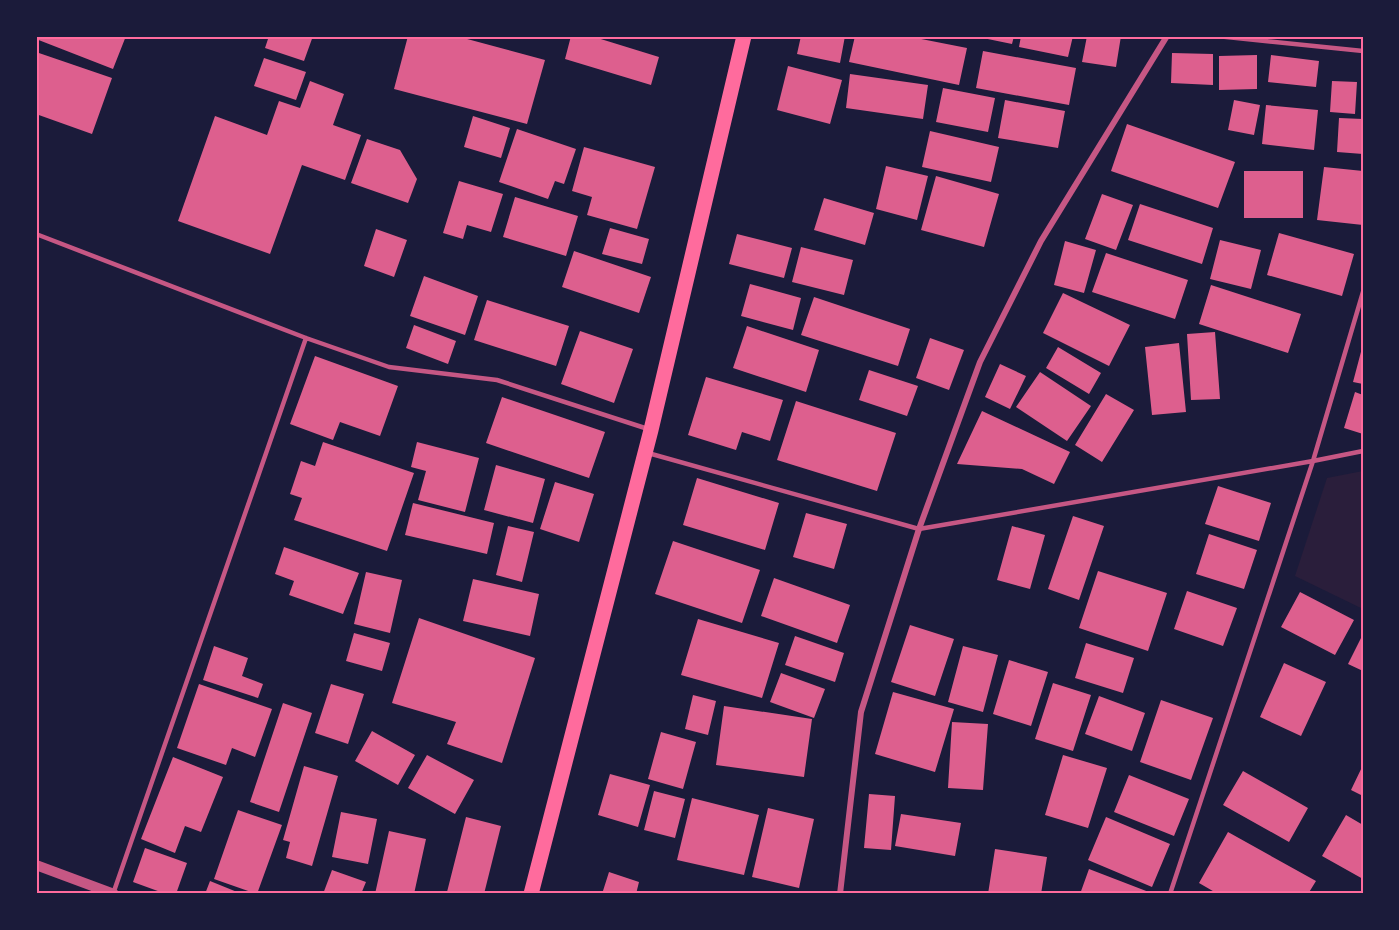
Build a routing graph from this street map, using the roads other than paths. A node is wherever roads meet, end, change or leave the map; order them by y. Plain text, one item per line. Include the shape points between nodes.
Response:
1 (744, 36) edge
2 (1167, 36) edge
3 (1217, 36) edge
4 (1363, 51) edge
5 (36, 234) edge
6 (1363, 292) edge
7 (306, 338) junction
8 (651, 430) junction
9 (645, 452) junction
10 (1363, 452) edge
11 (1313, 461) junction
12 (919, 530) junction
13 (36, 865) edge
14 (114, 894) edge
15 (531, 894) edge
16 (840, 894) edge
17 (1170, 894) edge

1 - 8 main road
2 - 12 street via 1041,241 980,362
3 - 4 lane
5 - 7 lane
6 - 11 lane
7 - 8 lane via 389,367 497,380
7 - 14 lane
8 - 9 main road
9 - 12 lane
9 - 15 main road
10 - 11 lane
11 - 12 lane
11 - 17 lane
12 - 16 street via 861,712
13 - 14 street

